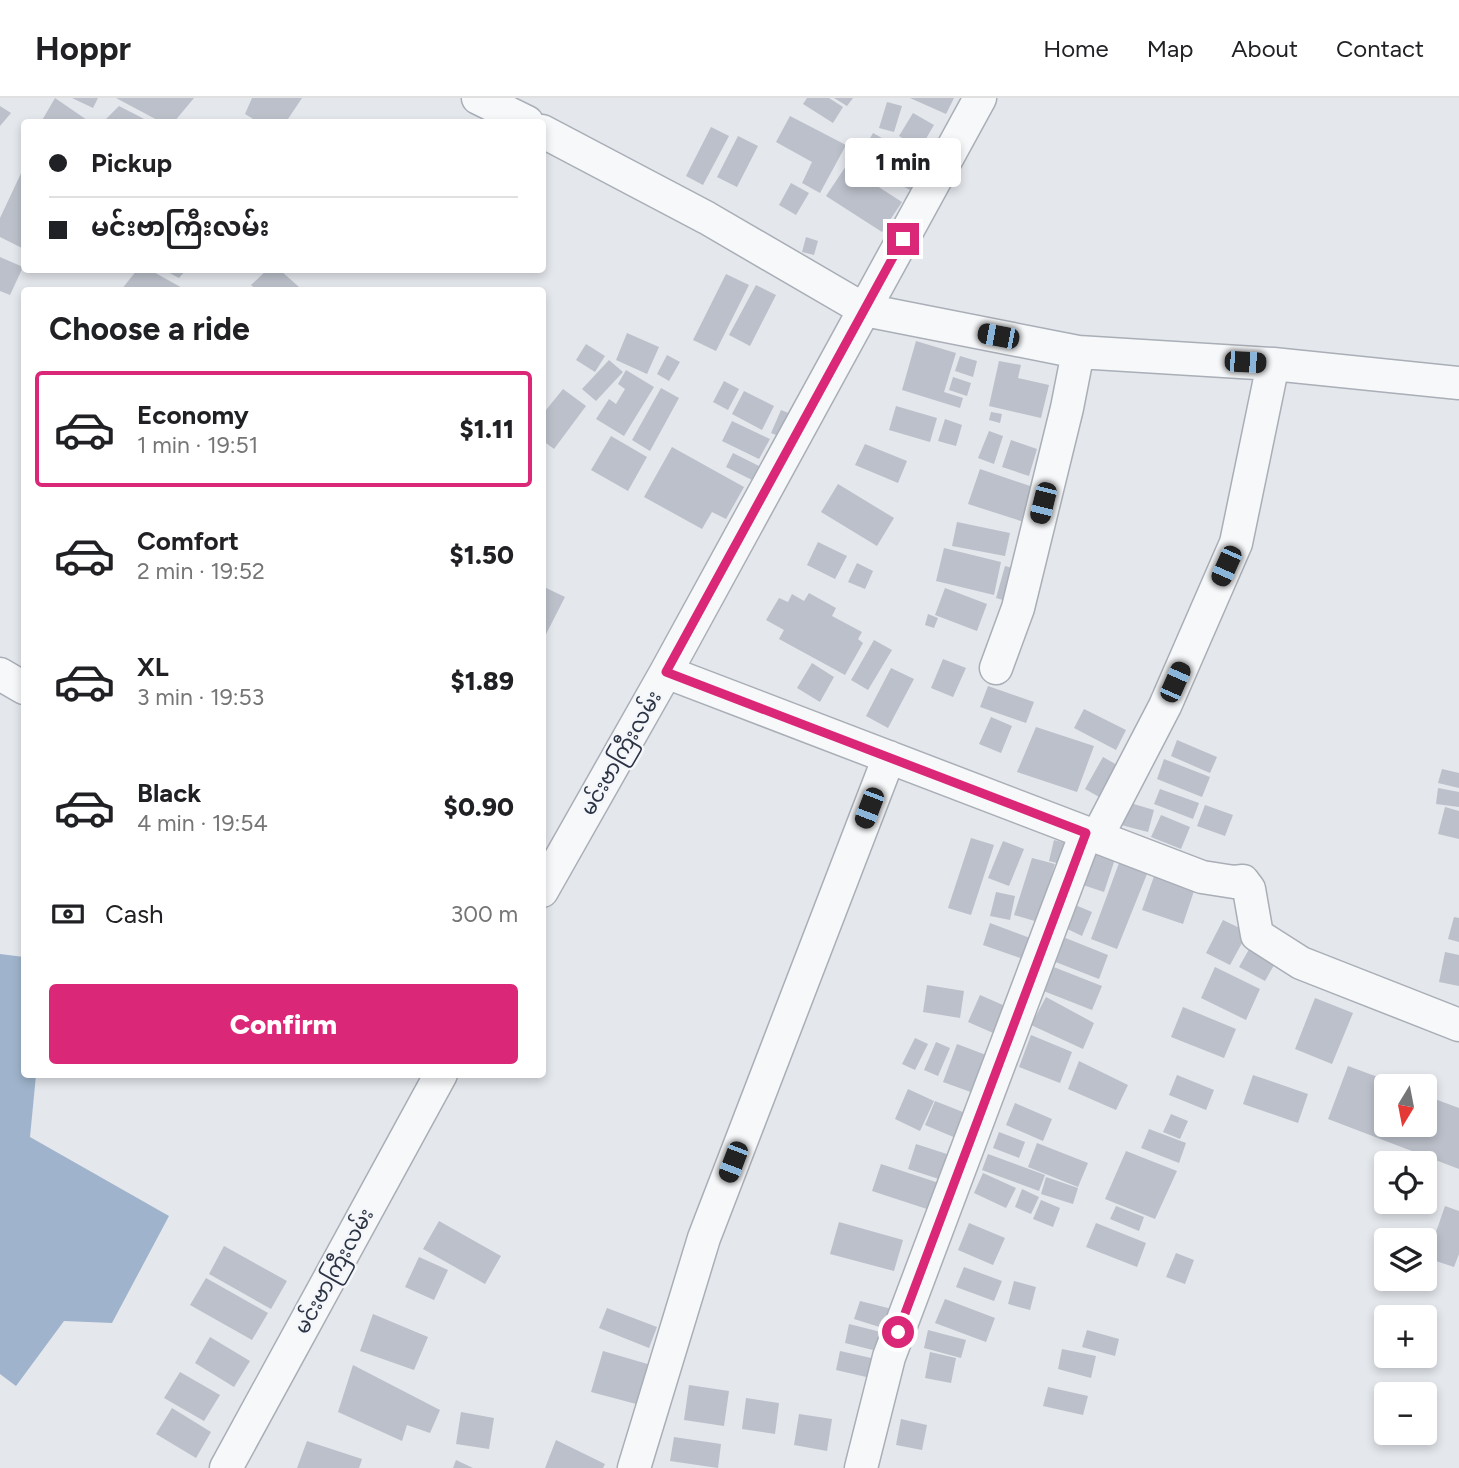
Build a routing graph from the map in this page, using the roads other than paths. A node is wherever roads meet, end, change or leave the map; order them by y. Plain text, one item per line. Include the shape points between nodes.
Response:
1 (478, 98) edge
2 (980, 98) edge
3 (521, 119) edge
4 (546, 133) edge
5 (865, 310) junction
6 (1078, 352) junction
7 (1273, 363) junction
8 (1459, 383) edge
9 (996, 668) dead end
10 (666, 672) junction
11 (0, 674) edge
12 (21, 686) edge
13 (889, 757) junction
14 (1091, 835) junction
15 (546, 884) edge
16 (1459, 1025) edge
17 (439, 1078) edge
18 (231, 1467) edge
19 (634, 1468) edge
20 (861, 1468) edge

1 - 3 street
2 - 5 street, မင်းဗာကြီးလမ်း
4 - 5 street via 707,218
5 - 6 street
5 - 10 street, မင်းဗာကြီးလမ်း
6 - 7 street
6 - 9 street via 1018,608
7 - 8 street
7 - 14 street via 1236,543 1165,706
10 - 13 street
10 - 15 street, မင်းဗာကြီးလမ်း
11 - 12 street
13 - 14 street
13 - 19 street via 704,1238
14 - 16 street via 1202,877 1242,881 1249,889 1257,935 1301,963
14 - 20 street via 889,1357
17 - 18 street, မင်းဗာကြီးလမ်း

